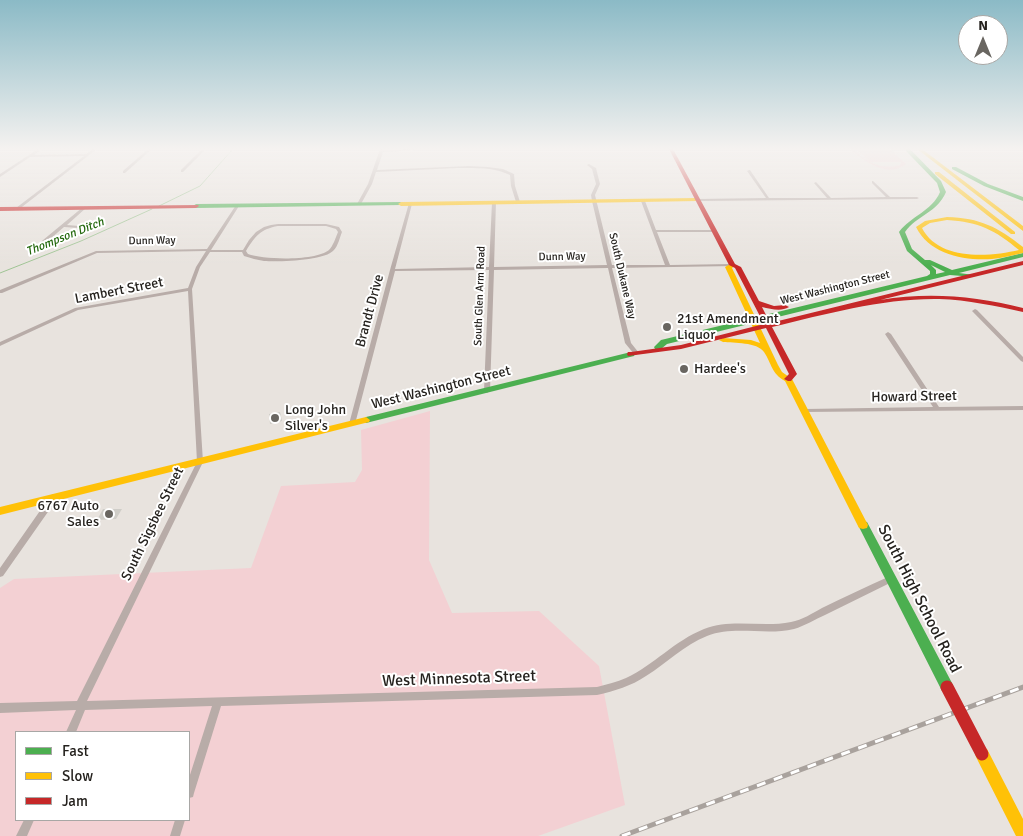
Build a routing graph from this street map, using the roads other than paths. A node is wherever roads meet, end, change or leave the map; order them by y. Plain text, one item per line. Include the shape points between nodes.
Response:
1 (44, 188) edge
2 (366, 188) edge
3 (515, 188) edge
4 (596, 188) edge
5 (690, 188) edge
6 (761, 188) edge
7 (820, 188) edge
8 (879, 188) edge
9 (941, 188) edge
10 (952, 188) edge
11 (970, 188) edge
12 (981, 188) edge
13 (994, 188) edge
14 (889, 198) junction
15 (916, 198) dead end
16 (768, 199) junction
17 (830, 199) junction
18 (1023, 199) edge
19 (696, 200) junction
20 (594, 201) junction
21 (643, 201) junction
22 (494, 202) junction
23 (518, 202) junction
24 (358, 204) junction
25 (410, 204) junction
26 (237, 206) junction
27 (84, 208) junction
28 (0, 209) edge
29 (17, 209) junction
30 (1023, 220) edge
31 (65, 226) junction
32 (92, 228) dead end
33 (1023, 229) edge
34 (656, 231) junction
35 (713, 231) junction
36 (907, 246) junction
37 (245, 249) junction
38 (1022, 249) edge
39 (209, 250) junction
40 (33, 251) dead end
41 (1023, 263) edge
42 (732, 265) junction
43 (668, 266) junction
44 (610, 267) junction
45 (492, 268) junction
46 (392, 270) junction
47 (949, 272) junction
48 (930, 276) junction
49 (972, 276) junction
50 (190, 289) junction
51 (879, 290) junction
52 (0, 292) edge
53 (757, 304) junction
54 (833, 309) junction
55 (1023, 310) edge
56 (974, 311) dead end
57 (766, 321) junction
58 (753, 324) junction
59 (888, 334) dead end
60 (712, 339) junction
61 (0, 344) edge
62 (656, 349) junction
63 (766, 349) junction
64 (636, 353) junction
65 (1023, 360) edge
66 (788, 379) junction
67 (487, 391) junction
68 (1023, 408) edge
69 (937, 410) junction
70 (805, 411) junction
71 (352, 424) junction
72 (200, 462) junction
73 (54, 497) junction
74 (0, 511) edge
75 (0, 574) edge
76 (891, 579) junction
77 (218, 702) junction
78 (82, 705) junction
79 (0, 708) edge
80 (71, 731) edge
81 (190, 790) edge
82 (28, 821) edge
83 (180, 821) edge
84 (1023, 834) edge
85 (21, 836) edge
86 (175, 836) edge

1 - 29 street
2 - 24 street
3 - 23 street
4 - 20 street, South Dukane Way
5 - 19 main road, South High School Road
6 - 16 street
7 - 17 street
8 - 14 street
9 - 36 main road via 939,203 905,226 902,232
10 - 38 main road
11 - 33 main road
12 - 30 main road
13 - 18 main road
14 - 15 street
14 - 17 street
16 - 17 street
16 - 19 street
19 - 21 main road
19 - 35 main road, South High School Road
20 - 21 main road
20 - 23 main road
20 - 44 street, South Dukane Way
21 - 34 street
22 - 23 main road
22 - 25 main road
22 - 45 street, South Glen Arm Road
24 - 25 main road
24 - 26 main road
25 - 46 street, Brandt Drive
26 - 27 main road
26 - 39 street, South Sigsbee Street
27 - 29 main road
27 - 31 street
28 - 29 main road
31 - 32 street
31 - 40 street
34 - 35 street
34 - 43 street
35 - 42 main road, South High School Road
36 - 47 main road
36 - 48 main road via 933,270
37 - 37 street via 249,257 310,258 332,250 339,234 335,227 324,224 266,227 255,233
37 - 39 street, Dunn Way
38 - 38 main road via 992,257 959,254 926,240 919,227 936,219 971,222 998,231
38 - 47 main road, West Washington Street
39 - 50 street, South Sigsbee Street via 197,268
39 - 52 street, Dunn Way via 96,252
41 - 49 main road, West Washington Street
42 - 43 street, Dunn Way
42 - 53 main road, South High School Road via 738,267
42 - 58 main road, South High School Road via 728,267
43 - 44 street, Dunn Way
44 - 45 street, Dunn Way
44 - 64 street, South Dukane Way via 628,342
45 - 46 street, Dunn Way
45 - 67 street, South Glen Arm Road
46 - 71 street, Brandt Drive
47 - 48 main road, West Washington Street
47 - 49 main road
48 - 51 main road, West Washington Street
49 - 54 main road, West Washington Street
50 - 61 street, Lambert Street via 77,309
50 - 72 street, South Sigsbee Street
51 - 53 main road via 852,291 778,308
51 - 57 main road, West Washington Street
53 - 57 main road, South High School Road
54 - 55 main road via 935,297
54 - 57 main road, West Washington Street
56 - 65 street
57 - 58 main road, West Washington Street
57 - 66 main road, South High School Road via 794,374
58 - 60 main road, West Washington Street
58 - 62 main road, West Washington Street via 664,342
58 - 63 main road, South High School Road
59 - 69 street
60 - 62 main road, West Washington Street
60 - 63 main road via 751,342
62 - 64 main road, West Washington Street
63 - 66 main road, South High School Road via 779,374
64 - 67 main road, West Washington Street
66 - 70 main road, South High School Road
67 - 71 main road, West Washington Street
68 - 69 street, Howard Street
69 - 70 street, Howard Street
70 - 76 main road, South High School Road
71 - 72 main road, West Washington Street
72 - 73 main road, West Washington Street
72 - 78 street, South Sigsbee Street
73 - 74 main road, West Washington Street
73 - 75 street
76 - 77 street, West Minnesota Street via 795,625 778,629 726,628 706,632 642,675 608,689
76 - 84 main road, South High School Road, bridge
77 - 78 street, West Minnesota Street
77 - 81 street
78 - 79 street, West Minnesota Street
78 - 80 street, South Sigsbee Street
82 - 85 street
83 - 86 street

